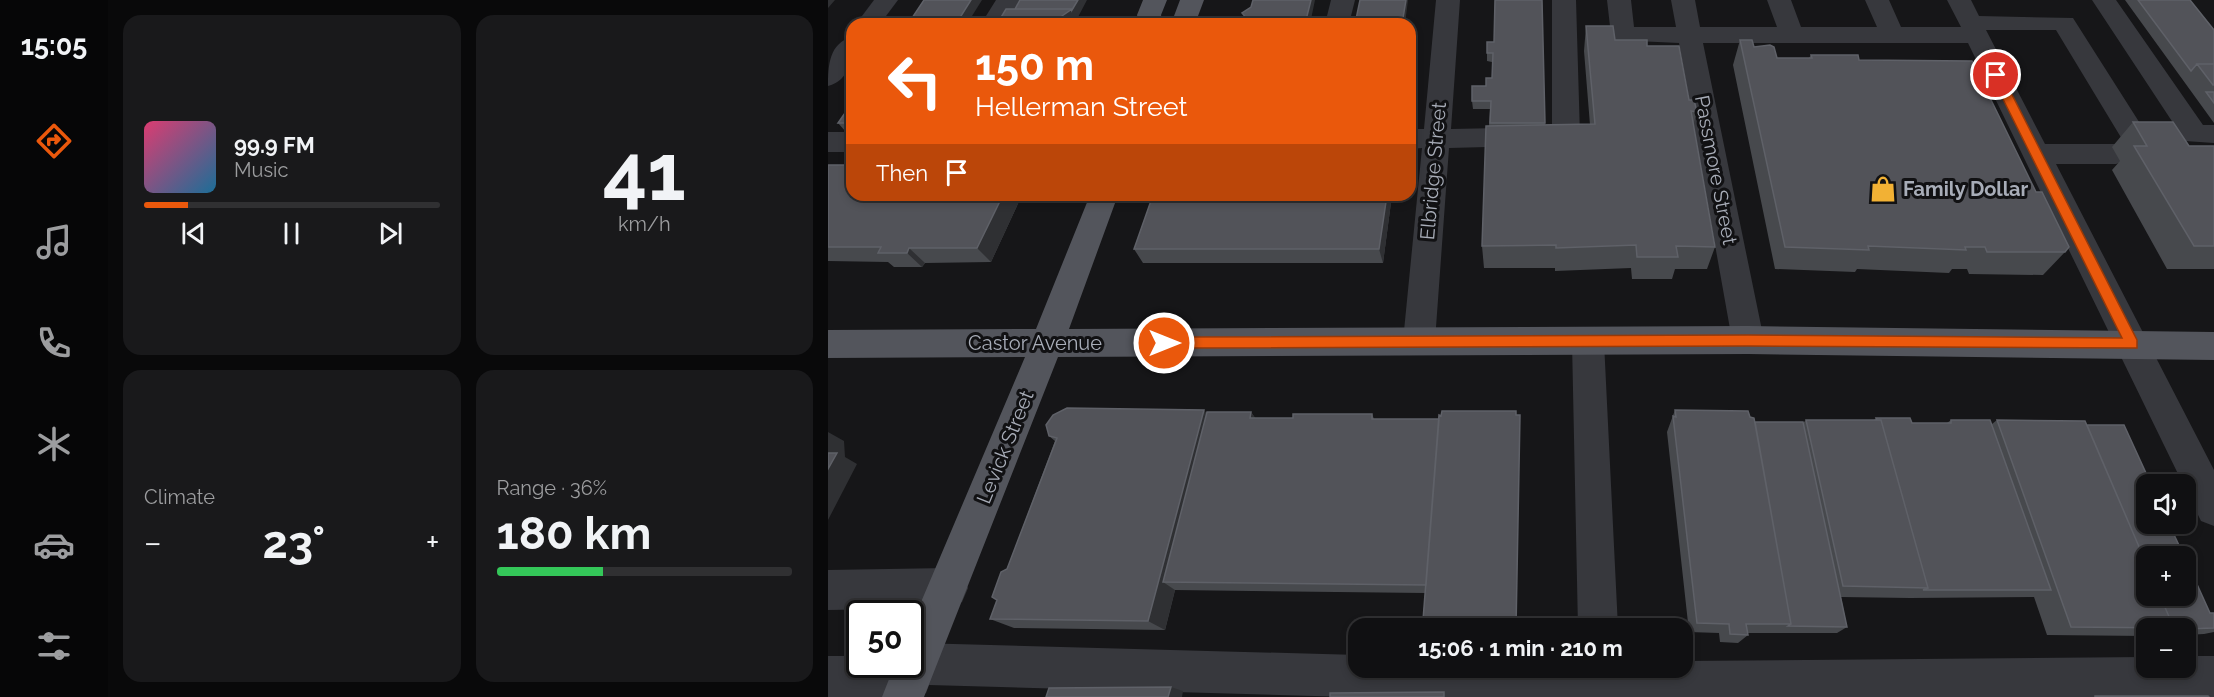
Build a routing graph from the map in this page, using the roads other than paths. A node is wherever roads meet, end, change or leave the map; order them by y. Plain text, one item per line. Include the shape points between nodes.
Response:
1 (885, 0) edge
2 (1008, 0) edge
3 (1155, 0) edge
4 (1192, 0) edge
5 (1343, 0) edge
6 (1448, 0) edge
7 (1564, 0) edge
8 (1619, 0) edge
9 (1683, 0) edge
10 (1779, 0) edge
11 (1877, 0) edge
12 (2104, 0) edge
13 (872, 18) edge
14 (997, 18) edge
15 (1150, 18) edge
16 (1185, 18) edge
17 (1339, 18) edge
18 (1969, 19) edge
19 (1892, 35) junction
20 (1690, 36) junction
21 (1792, 36) junction
22 (846, 53) edge
23 (828, 78) edge
24 (2214, 134) edge
25 (1423, 139) edge
26 (828, 142) edge
27 (846, 142) edge
28 (2151, 152) junction
29 (2036, 154) junction
30 (2214, 154) edge
31 (1102, 201) edge
32 (1748, 340) junction
33 (1419, 341) junction
34 (1587, 342) junction
35 (1047, 343) junction
36 (828, 344) edge
37 (2132, 344) junction
38 (2214, 346) edge
39 (2214, 508) edge
40 (948, 588) junction
41 (828, 590) edge
42 (1598, 618) edge
43 (828, 677) edge
44 (2214, 677) edge
45 (911, 680) edge
46 (1601, 683) edge
47 (1258, 686) edge
48 (1954, 689) edge

1 - 13 street
2 - 14 street
3 - 15 main road
4 - 16 main road
5 - 17 street
6 - 25 street, Elbridge Street
7 - 25 street via 1566,136
8 - 20 street via 1623,35
9 - 20 street, Passmore Street
10 - 21 street
11 - 19 street
12 - 24 street via 2195,134
18 - 19 street
18 - 28 street via 2064,23
18 - 29 street
19 - 21 street
20 - 21 street
20 - 32 street, Passmore Street
22 - 23 street
25 - 33 street, Elbridge Street
26 - 27 street
28 - 29 street
28 - 30 street
29 - 37 street
31 - 35 main road, Levick Street
32 - 34 main road, Castor Avenue
32 - 37 main road, Castor Avenue
33 - 34 main road, Castor Avenue
33 - 35 main road, Castor Avenue
34 - 42 street
35 - 36 main road, Castor Avenue
35 - 40 main road, Levick Street
37 - 38 main road, Castor Avenue
37 - 39 street
40 - 41 street
40 - 45 main road, Levick Street
43 - 45 street
44 - 48 street
45 - 47 street
46 - 47 street
46 - 48 street

